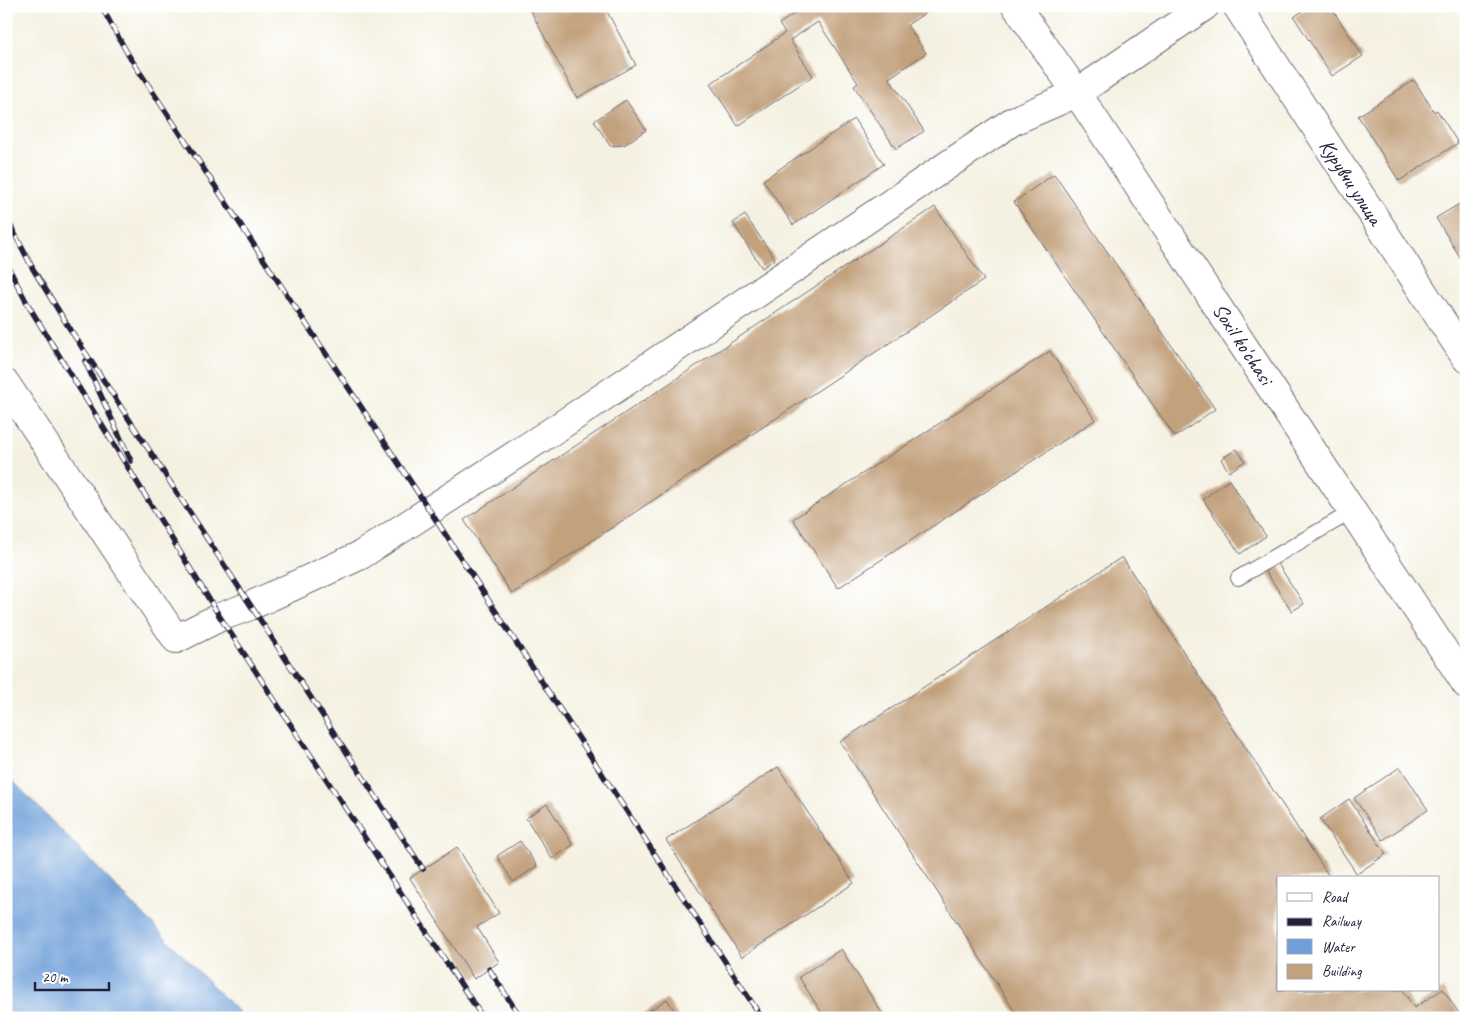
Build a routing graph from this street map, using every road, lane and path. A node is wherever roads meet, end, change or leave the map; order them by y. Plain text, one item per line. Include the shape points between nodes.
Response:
1 (1016, 6) edge
2 (1205, 6) edge
3 (1237, 6) edge
4 (1077, 93) junction
5 (1466, 358) edge
6 (6, 384) edge
7 (1353, 511) junction
8 (1238, 578) dead end
9 (1466, 684) edge

1 - 4 street, Soxil ko'chasi
2 - 4 street
3 - 5 street, Курувчи улица
4 - 6 street via 1014,121 563,424 361,555 176,638
4 - 7 street, Soxil ko'chasi
7 - 8 lane
7 - 9 street, Soxil ko'chasi

